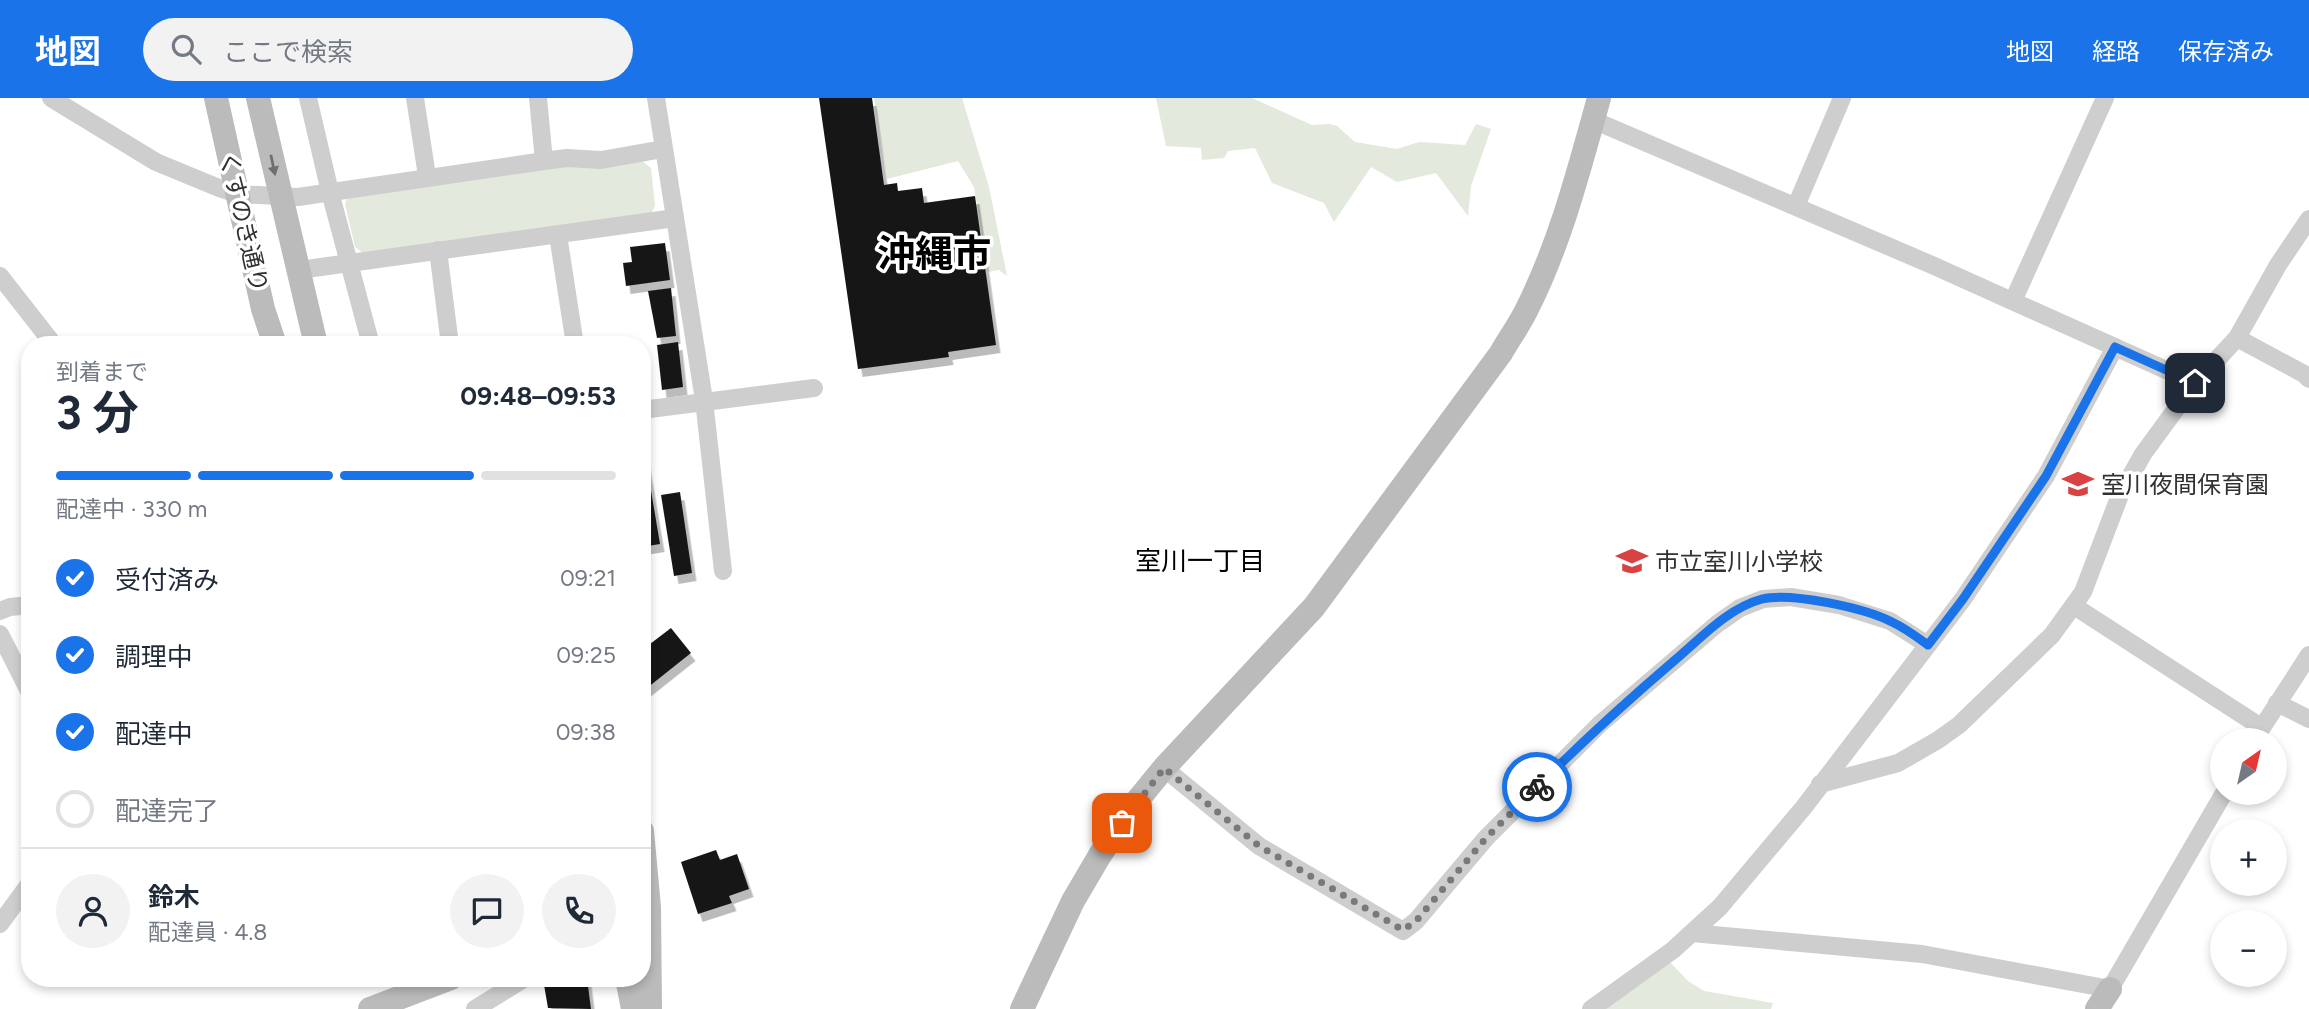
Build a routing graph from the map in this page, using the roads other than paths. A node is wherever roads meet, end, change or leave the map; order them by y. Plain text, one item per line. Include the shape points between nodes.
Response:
1 (51, 98) edge
2 (216, 98) edge
3 (258, 98) edge
4 (308, 98) edge
5 (415, 98) edge
6 (538, 98) edge
7 (656, 98) edge
8 (1842, 98) edge
9 (2105, 98) edge
10 (1596, 109) edge
11 (663, 149) junction
12 (544, 160) junction
13 (427, 176) junction
14 (330, 192) junction
15 (237, 194) junction
16 (279, 197) junction
17 (1796, 206) junction
18 (675, 218) junction
19 (2309, 219) edge
20 (558, 235) junction
21 (438, 250) junction
22 (350, 263) junction
23 (299, 270) junction
24 (0, 276) edge
25 (2013, 301) junction
26 (47, 336) edge
27 (272, 336) edge
28 (314, 336) edge
29 (369, 336) edge
30 (449, 336) edge
31 (574, 336) edge
32 (2237, 338) junction
33 (2115, 347) junction
34 (2309, 379) edge
35 (2195, 383) junction
36 (814, 388) dead end
37 (704, 400) junction
38 (651, 409) edge
39 (723, 571) dead end
40 (21, 605) edge
41 (2074, 606) junction
42 (0, 611) edge
43 (0, 634) edge
44 (1928, 645) junction
45 (2309, 655) edge
46 (21, 675) edge
47 (2277, 703) junction
48 (2309, 719) edge
49 (2249, 728) edge
50 (2262, 728) edge
51 (1164, 768) junction
52 (1820, 784) junction
53 (2217, 805) edge
54 (21, 895) edge
55 (0, 924) edge
56 (1692, 933) junction
57 (427, 987) edge
58 (510, 987) edge
59 (629, 987) edge
60 (649, 987) edge
61 (2103, 999) edge
62 (370, 1009) edge
63 (475, 1009) edge
64 (633, 1009) edge
65 (650, 1009) edge
66 (1022, 1009) edge
67 (1591, 1009) edge

1 - 15 street via 156,162
2 - 15 street, くすのき通り
3 -> 16 street, くすのき通り
4 - 14 street
5 - 13 street
6 - 12 street
7 - 11 street
8 - 17 street
9 - 25 street
10 - 17 street
10 - 51 street via 1546,265 1526,312 1501,352 1314,607
11 - 12 street via 601,160
11 - 18 street
12 - 13 street
13 - 14 street
14 - 16 street
14 - 22 street
15 - 16 street
15 - 27 street, くすのき通り
16 - 23 street, くすのき通り
17 - 25 street
18 - 20 street
18 - 37 street
19 - 32 street
20 - 21 street
20 - 31 street
21 - 22 street
21 - 30 street
22 - 23 street
22 - 29 street
23 - 28 street, くすのき通り
24 - 26 street
25 - 33 street
32 - 34 street
32 - 35 street
33 - 35 street
33 - 44 street via 2046,476
35 - 41 street via 2143,454 2120,495
36 - 37 street
37 - 38 street
37 - 39 street
40 - 42 street
41 - 49 street
41 - 52 street via 2052,635 1938,740 1898,763
43 - 46 street
44 - 51 street via 1890,621 1839,605 1791,597 1763,599 1740,608 1600,724 1486,838 1416,921 1403,930 1259,846
44 - 52 street
45 - 47 street
47 - 48 street
47 - 50 street
51 - 66 street via 1100,855
52 - 56 street via 1720,907
53 - 61 street
54 - 55 street
56 - 61 street via 1922,954
56 - 67 street
57 - 62 street
58 - 63 street
59 - 64 street
60 - 65 street

